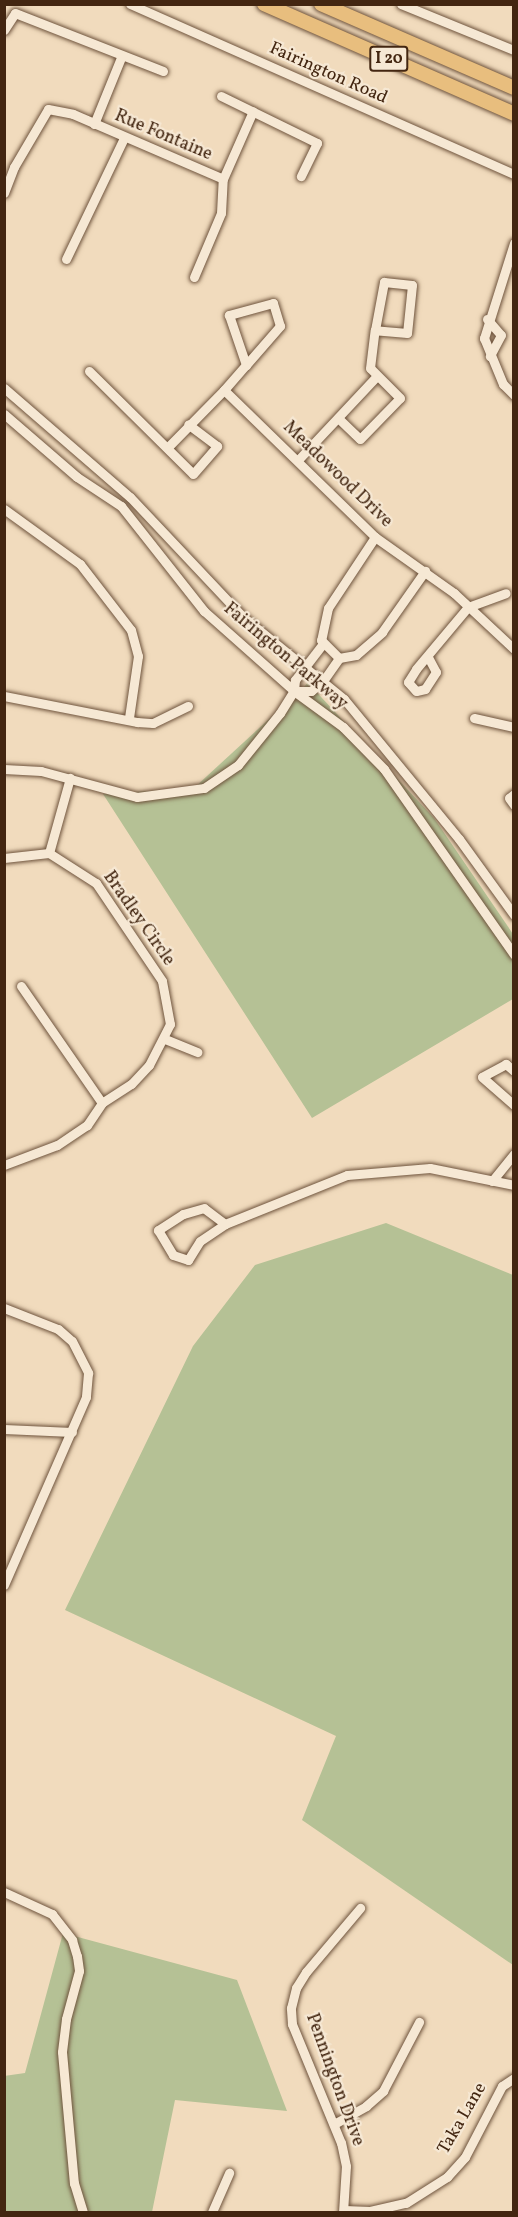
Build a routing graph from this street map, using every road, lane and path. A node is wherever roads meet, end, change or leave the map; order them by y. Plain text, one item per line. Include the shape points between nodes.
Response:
1 (130, 4) edge
2 (264, 4) edge
3 (321, 4) edge
4 (400, 4) edge
5 (4, 30) edge
6 (513, 50) edge
7 (122, 55) junction
8 (163, 71) dead end
9 (513, 88) edge
10 (221, 96) dead end
11 (253, 111) junction
12 (513, 114) edge
13 (93, 124) junction
14 (124, 138) junction
15 (513, 174) edge
16 (302, 176) dead end
17 (223, 179) junction
18 (4, 193) edge
19 (513, 243) edge
20 (513, 255) edge
21 (66, 259) dead end
22 (504, 269) junction
23 (194, 277) dead end
24 (487, 320) junction
25 (375, 330) junction
26 (490, 356) junction
27 (246, 365) junction
28 (88, 371) dead end
29 (377, 376) junction
30 (4, 388) edge
31 (224, 390) junction
32 (513, 395) edge
33 (4, 414) edge
34 (338, 418) junction
35 (188, 424) junction
36 (168, 447) junction
37 (298, 460) junction
38 (4, 509) edge
39 (375, 537) junction
40 (425, 571) junction
41 (506, 593) dead end
42 (468, 607) junction
43 (322, 645) junction
44 (513, 649) edge
45 (428, 657) dead end
46 (339, 658) junction
47 (304, 666) junction
48 (323, 681) junction
49 (294, 691) junction
50 (4, 696) edge
51 (188, 706) dead end
52 (129, 718) junction
53 (474, 718) dead end
54 (513, 727) edge
55 (4, 769) edge
56 (70, 778) junction
57 (513, 794) edge
58 (513, 805) edge
59 (49, 853) junction
60 (4, 858) edge
61 (513, 915) edge
62 (513, 955) edge
63 (21, 986) dead end
64 (165, 1039) junction
65 (197, 1052) dead end
66 (513, 1071) edge
67 (102, 1103) junction
68 (513, 1105) edge
69 (513, 1154) edge
70 (4, 1165) edge
71 (492, 1180) junction
72 (513, 1185) edge
73 (225, 1224) junction
74 (4, 1308) edge
75 (4, 1429) edge
76 (72, 1432) junction
77 (8, 1568) edge
78 (4, 1585) edge
79 (4, 1892) edge
80 (360, 1908) dead end
81 (419, 2022) dead end
82 (513, 2078) edge
83 (334, 2124) junction
84 (229, 2173) dead end
85 (344, 2211) edge
86 (83, 2212) edge
87 (212, 2212) edge

1 - 15 street, Fairington Road
2 - 12 highway, I 20
3 - 9 highway, I 20
4 - 6 street
5 - 7 street via 15,13
7 - 8 street
7 - 13 street, Rue Fontaine
10 - 11 street
11 - 16 street via 317,143
11 - 17 street
13 - 14 street, Rue Fontaine
13 - 18 street, Rue Fontaine via 48,109 14,167
14 - 17 street, Rue Fontaine
14 - 21 street
17 - 23 street, Rue Fontaine via 221,213
19 - 22 street
20 - 22 street
22 - 24 street
24 - 26 street via 484,338
24 - 26 street via 501,334
25 - 25 street via 384,282 412,285 407,333
25 - 29 street via 370,368
26 - 32 street via 502,384
27 - 27 street via 280,326 273,303 229,315
27 - 31 street
28 - 36 street
29 - 34 street
29 - 34 street via 400,398 360,439
30 - 47 street, Fairington Parkway via 130,497 243,617
31 - 35 street
31 - 37 street, Meadowood Drive
33 - 49 street, Fairington Parkway via 76,477 121,506 204,611
34 - 37 street
35 - 36 street
35 - 36 street via 218,446 193,474
37 - 39 street, Meadowood Drive
38 - 52 street via 80,564 131,630 138,657
39 - 40 street, Meadowood Drive
39 - 43 street via 328,608
40 - 42 street, Meadowood Drive
40 - 46 street via 382,632 356,655
41 - 42 street
42 - 44 street, Meadowood Drive
42 - 45 street
43 - 46 street
43 - 47 street
46 - 48 street
47 - 48 street, Fairington Parkway
47 - 49 street via 294,680
48 - 49 street via 311,691
48 - 61 street, Fairington Parkway via 374,734 459,839
49 - 56 street via 237,765 204,788 138,797
49 - 62 street, Fairington Parkway via 343,727 384,769
50 - 52 street
51 - 52 street via 153,723
53 - 54 street
55 - 56 street via 41,771
56 - 59 street
57 - 58 street via 509,798
59 - 60 street
59 - 64 street, Bradley Circle via 96,883 141,946 162,981 168,1000 170,1024
63 - 67 street
64 - 65 street
64 - 67 street via 130,1084
66 - 68 street via 506,1064 482,1077
67 - 70 street via 87,1125 57,1145
69 - 71 street
71 - 72 street
71 - 73 street via 430,1168 347,1174
73 - 73 street via 204,1208 183,1214 158,1230 173,1255 188,1260 200,1241
74 - 76 street via 58,1329 72,1341 83,1359 88,1373 86,1397
75 - 76 street
76 - 77 street
77 - 78 street
79 - 86 street via 52,1914 72,1940 77,1956 79,1971 62,2052 74,2183
80 - 83 street, Pennington Drive via 306,1972 296,1988 291,2008 292,2024
81 - 83 street via 383,2091
82 - 85 street, Taka Lane via 502,2085 465,2157 447,2177 406,2203 369,2211
83 - 85 street, Pennington Drive via 346,2166
84 - 87 street

